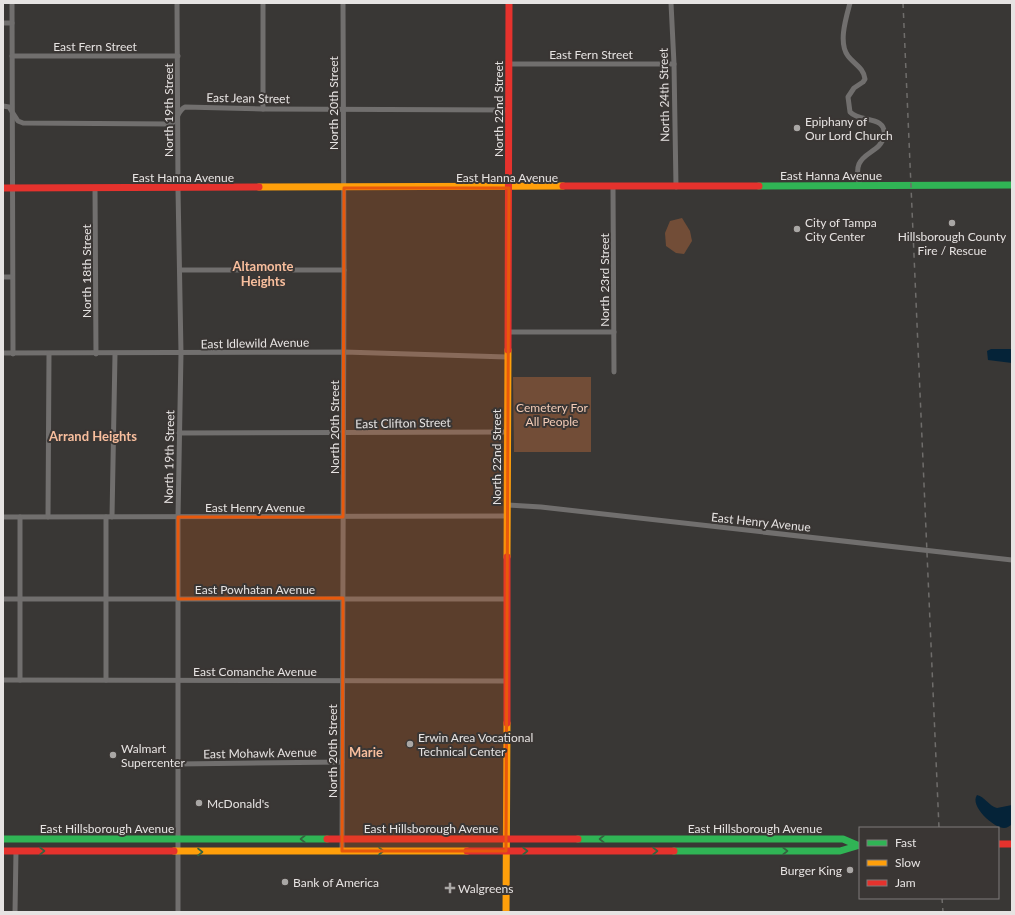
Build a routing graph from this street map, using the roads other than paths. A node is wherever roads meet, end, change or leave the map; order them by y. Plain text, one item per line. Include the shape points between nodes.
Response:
1 (12, 3) edge
2 (177, 3) edge
3 (263, 3) edge
4 (343, 3) edge
5 (509, 3) edge
6 (671, 3) edge
7 (850, 3) edge
8 (3, 23) edge
9 (12, 23) junction
10 (12, 56) junction
11 (178, 56) junction
12 (509, 64) junction
13 (674, 64) junction
14 (3, 106) edge
15 (263, 109) junction
16 (343, 110) junction
17 (509, 110) junction
18 (13, 112) junction
19 (178, 115) junction
20 (1012, 185) edge
21 (860, 186) junction
22 (613, 187) junction
23 (676, 187) junction
24 (3, 188) edge
25 (13, 188) junction
26 (95, 188) junction
27 (344, 188) junction
28 (508, 188) junction
29 (178, 189) junction
30 (180, 270) junction
31 (344, 270) junction
32 (3, 277) edge
33 (12, 277) junction
34 (508, 332) junction
35 (614, 332) junction
36 (344, 352) junction
37 (3, 354) edge
38 (13, 354) junction
39 (49, 354) junction
40 (96, 354) junction
41 (115, 354) junction
42 (181, 354) junction
43 (507, 356) junction
44 (614, 372) dead end
45 (508, 432) junction
46 (179, 433) junction
47 (344, 434) junction
48 (508, 505) junction
49 (507, 516) junction
50 (3, 517) edge
51 (20, 517) junction
52 (48, 517) junction
53 (106, 517) junction
54 (112, 517) junction
55 (178, 517) junction
56 (343, 517) junction
57 (1012, 560) edge
58 (343, 598) junction
59 (3, 599) edge
60 (20, 599) junction
61 (105, 599) junction
62 (178, 599) junction
63 (507, 599) junction
64 (3, 680) edge
65 (20, 680) junction
66 (106, 680) junction
67 (178, 681) junction
68 (342, 681) junction
69 (506, 681) junction
70 (342, 762) junction
71 (178, 764) junction
72 (3, 839) edge
73 (177, 839) junction
74 (342, 839) junction
75 (506, 839) junction
76 (999, 844) edge
77 (1012, 844) edge
78 (859, 845) edge
79 (3, 851) edge
80 (16, 851) junction
81 (178, 851) junction
82 (342, 851) junction
83 (506, 851) junction
84 (15, 912) edge
85 (178, 912) edge
86 (506, 912) edge

1 - 9 street
2 - 11 street, North 19th Street
3 - 15 street
4 - 16 street, North 20th Street
5 - 12 street, North 22nd Street
6 - 13 street, North 24th Street
7 - 21 street via 844,30 845,49 865,79 848,97 850,112 853,116 878,122 883,129 884,137 879,147 860,163
8 - 9 street
9 - 10 street
10 - 11 street, East Fern Street
10 - 18 street
11 - 19 street, North 19th Street
12 - 13 street, East Fern Street
12 - 17 street, North 22nd Street
13 - 23 street, North 24th Street
14 - 18 street, East Jean Street via 9,107
15 - 16 street, East Jean Street
15 - 19 street, East Jean Street via 185,107
16 - 17 street, East Jean Street
16 - 27 street, North 20th Street
17 - 28 street, North 22nd Street
18 - 19 street, East Jean Street via 18,121 23,122 171,124
18 - 25 street
19 - 29 street, North 19th Street
20 - 21 street, East Hanna Avenue
21 - 23 street, East Hanna Avenue
22 - 23 street, East Hanna Avenue
22 - 28 street, East Hanna Avenue
22 - 35 street, North 23rd Street
24 - 25 street, East Hanna Avenue
25 - 26 street, East Hanna Avenue
25 - 33 street
26 - 29 street, East Hanna Avenue
26 - 40 street, North 18th Street
27 - 28 street, East Hanna Avenue
27 - 29 street, East Hanna Avenue
27 - 31 street, North 20th Street
28 - 34 street, North 22nd Street
29 - 30 street, North 19th Street
30 - 31 street
30 - 42 street, North 19th Street
31 - 36 street, North 20th Street
32 - 33 street
33 - 38 street
34 - 35 street
34 - 43 street, North 22nd Street
35 - 44 street, North 23rd Street
36 - 42 street, East Idlewild Avenue
36 - 43 street, East Idlewild Avenue
36 - 47 street, North 20th Street
37 - 38 street, East Idlewild Avenue
38 - 39 street, East Idlewild Avenue
39 - 40 street, East Idlewild Avenue
39 - 52 street
40 - 41 street, East Idlewild Avenue
41 - 42 street, East Idlewild Avenue
41 - 54 street
42 - 46 street, North 19th Street
43 - 45 street, North 22nd Street
45 - 47 street, East Clifton Street
45 - 48 street, North 22nd Street
46 - 47 street, East Clifton Street
46 - 55 street, North 19th Street
47 - 56 street, North 20th Street
48 - 49 street, North 22nd Street
48 - 57 street, East Henry Avenue
49 - 56 street, East Henry Avenue
49 - 63 street, North 22nd Street
50 - 51 street, East Henry Avenue
51 - 52 street, East Henry Avenue
51 - 60 street
52 - 53 street, East Henry Avenue
53 - 54 street, East Henry Avenue
53 - 61 street
54 - 55 street, East Henry Avenue
55 - 56 street, East Henry Avenue
55 - 62 street, North 19th Street
56 - 58 street, North 20th Street
58 - 62 street, East Powhatan Avenue
58 - 63 street, East Powhatan Avenue
58 - 68 street, North 20th Street
59 - 60 street, East Powhatan Avenue
60 - 61 street, East Powhatan Avenue
60 - 65 street
61 - 62 street, East Powhatan Avenue
61 - 66 street
62 - 67 street, North 19th Street
63 - 69 street, North 22nd Street
64 - 65 street, East Comanche Avenue
65 - 66 street, East Comanche Avenue
66 - 67 street, East Comanche Avenue
67 - 68 street, East Comanche Avenue
67 - 71 street, North 19th Street
68 - 69 street, East Comanche Avenue
68 - 70 street, North 20th Street
69 - 75 street, North 22nd Street
70 - 71 street, East Mohawk Avenue
70 - 74 street, North 20th Street
71 - 73 street, North 19th Street
72 - 73 street, East Hillsborough Avenue
74 -> 73 street, East Hillsborough Avenue
73 - 81 street, North 19th Street
74 - 75 street, East Hillsborough Avenue
74 - 82 street, North 20th Street
78 -> 75 street, East Hillsborough Avenue via 843,839
75 - 83 street, North 22nd Street
76 - 77 street
83 -> 78 street, East Hillsborough Avenue via 840,851
79 - 80 street, East Hillsborough Avenue
80 -> 81 street, East Hillsborough Avenue
80 - 84 street
81 -> 82 street, East Hillsborough Avenue
81 - 85 street, North 19th Street
82 -> 83 street, East Hillsborough Avenue
83 - 86 street, North 22nd Street

